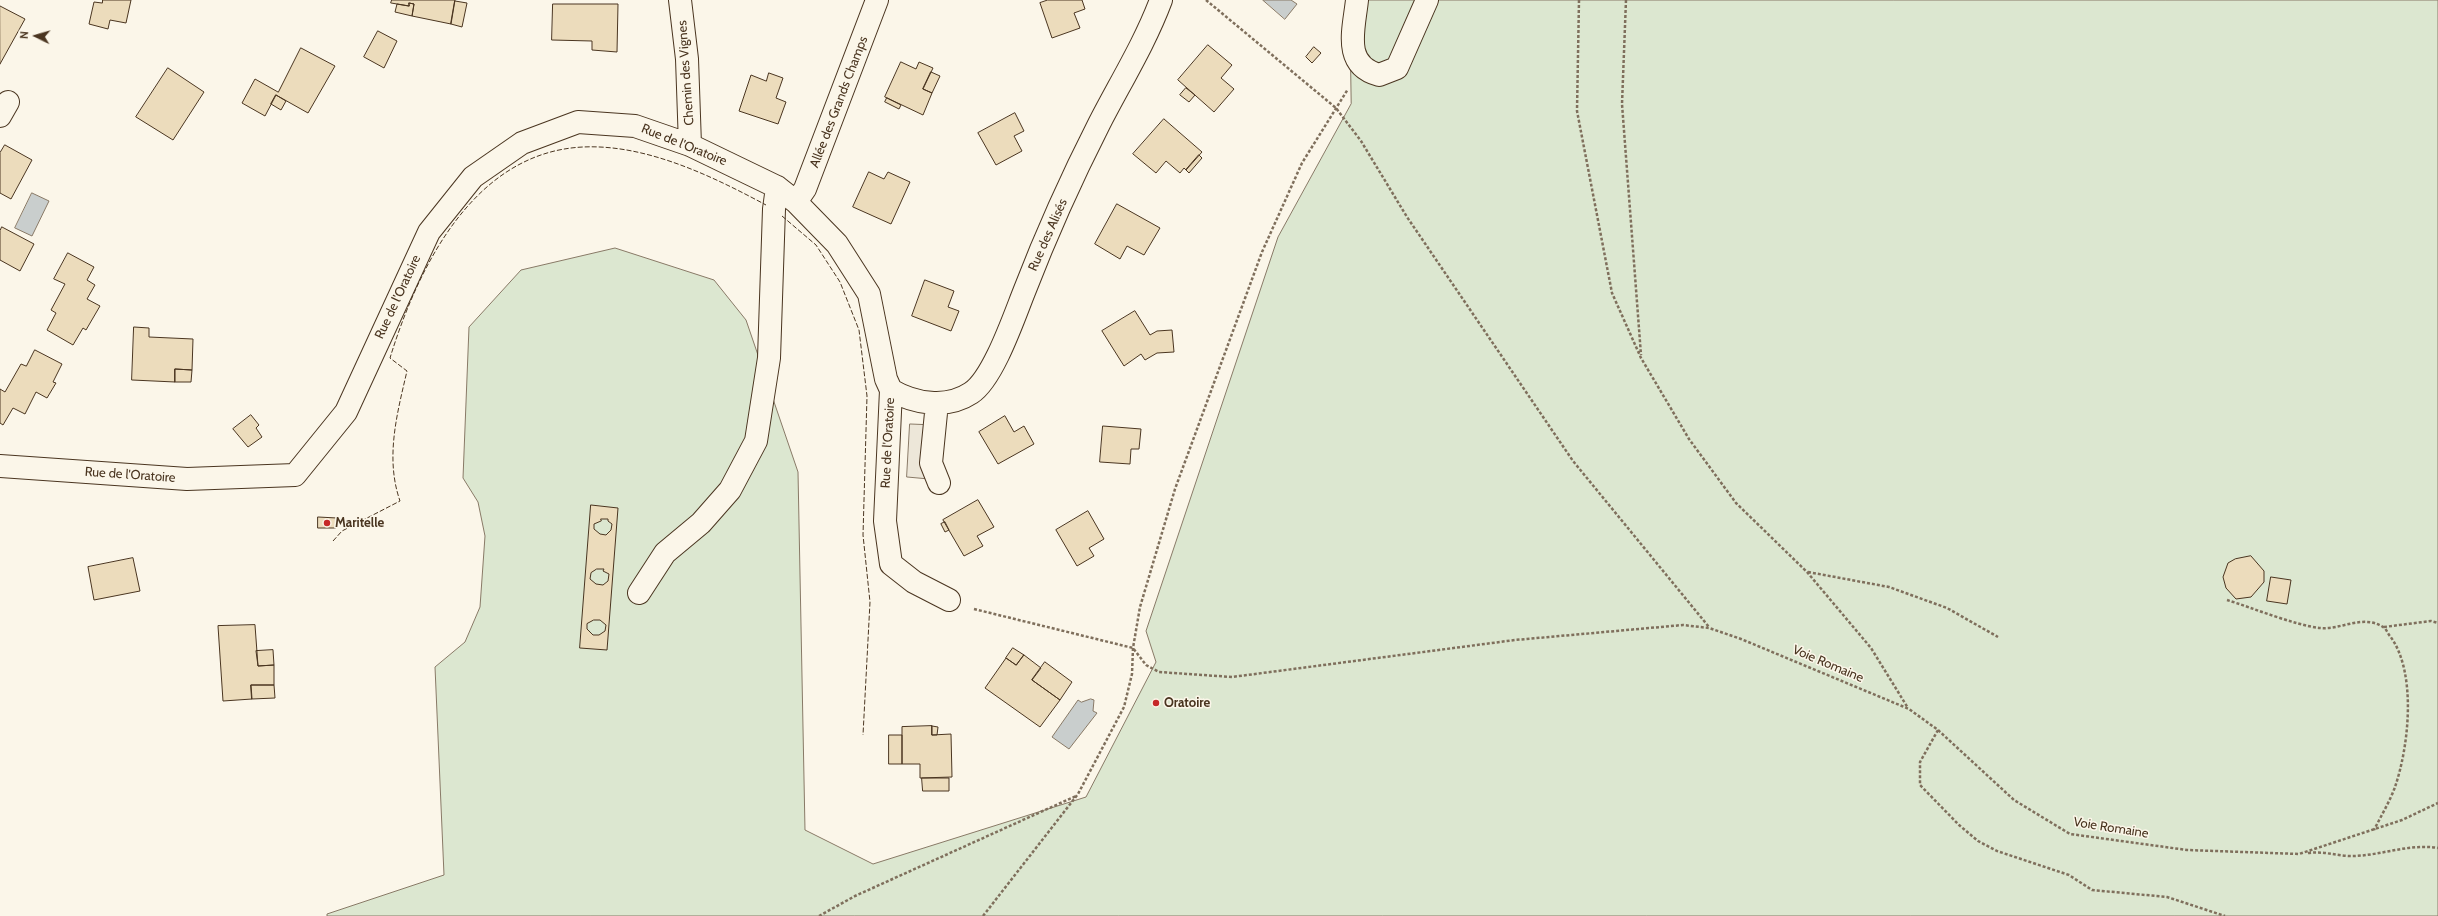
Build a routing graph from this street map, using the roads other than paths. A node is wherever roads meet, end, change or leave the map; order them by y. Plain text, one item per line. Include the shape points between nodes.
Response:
1 (680, 0) edge
2 (877, 0) edge
3 (1161, 0) edge
4 (1357, 0) edge
5 (1427, 0) edge
6 (690, 145) junction
7 (777, 187) junction
8 (796, 202) junction
9 (891, 390) junction
10 (937, 403) junction
11 (0, 466) edge
12 (939, 483) dead end
13 (638, 593) dead end
14 (949, 600) road end

1 - 6 street, Chemin des Vignes via 687,59
2 - 8 street, Allée des Grands Champs via 805,189
3 - 10 street, Rue des Alisés via 1098,126 1041,249 992,369 972,393
4 - 5 street via 1352,45 1356,59 1361,67 1379,75 1396,68
6 - 7 street, Rue de l'Oratoire
6 - 11 street, Rue de l'Oratoire via 636,126 578,122 522,143 473,177 429,232 346,412 295,474 187,479
7 - 8 street, Rue de l'Oratoire
7 - 13 street via 769,358 756,441 730,490 701,523 665,553
8 - 9 street, Rue de l'Oratoire via 837,244 869,294 886,379
9 - 10 street, Rue des Alisés via 923,402
9 - 14 street, Rue de l'Oratoire via 885,521 891,564 914,582
10 - 12 street via 931,463

